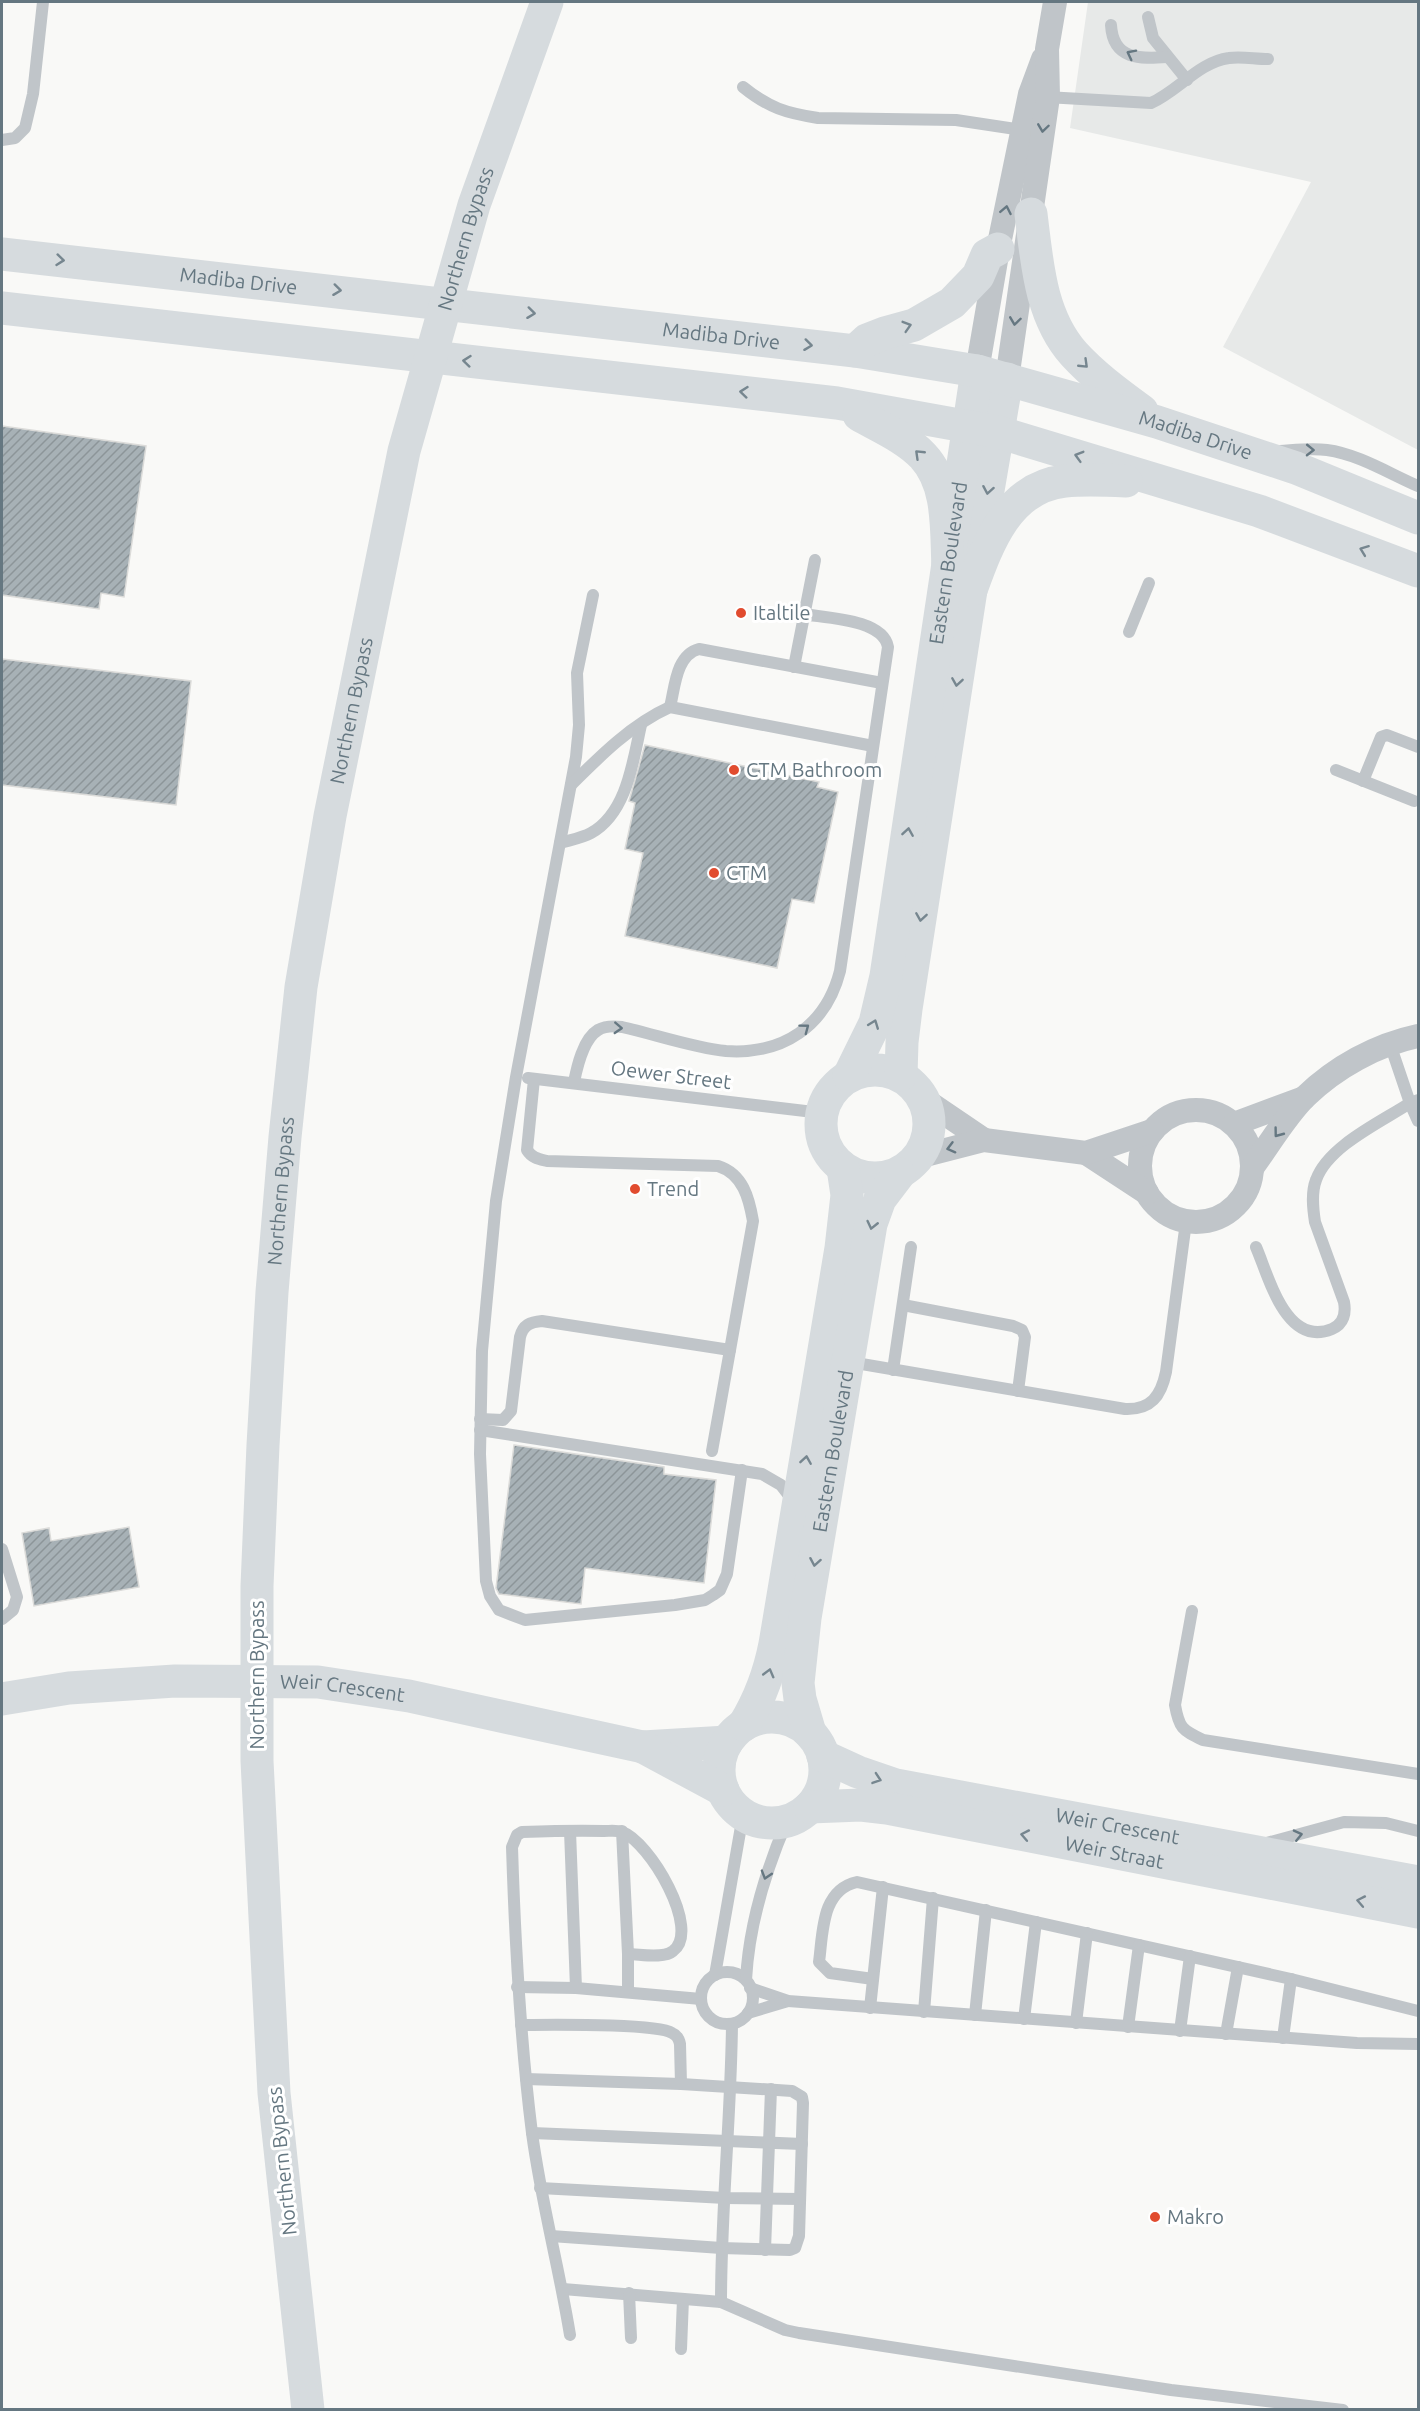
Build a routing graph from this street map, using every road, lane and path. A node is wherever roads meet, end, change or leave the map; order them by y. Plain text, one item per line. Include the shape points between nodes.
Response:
1 (43, 2) edge
2 (548, 2) edge
3 (1055, 2) edge
4 (1148, 17) dead end
5 (1111, 25) dead end
6 (1167, 57) junction
7 (1268, 59) dead end
8 (1187, 80) junction
9 (743, 87) dead end
10 (1039, 95) junction
11 (1022, 130) junction
12 (2, 140) edge
13 (1031, 214) junction
14 (998, 249) junction
15 (2, 254) edge
16 (2, 308) edge
17 (855, 351) junction
18 (992, 375) junction
19 (837, 403) junction
20 (1157, 422) junction
21 (984, 429) junction
22 (1252, 453) junction
23 (1173, 484) junction
24 (1419, 486) edge
25 (1419, 518) edge
26 (815, 560) dead end
27 (1419, 571) edge
28 (960, 579) junction
29 (1149, 583) dead end
30 (593, 595) dead end
31 (803, 614) junction
32 (1129, 632) dead end
33 (794, 667) junction
34 (882, 683) junction
35 (670, 707) junction
36 (641, 725) junction
37 (873, 746) junction
38 (1419, 747) edge
39 (1335, 770) dead end
40 (1363, 781) junction
41 (571, 785) junction
42 (1414, 801) dead end
43 (560, 843) junction
44 (1419, 1036) edge
45 (1390, 1044) junction
46 (901, 1075) junction
47 (849, 1076) junction
48 (516, 1077) junction
49 (534, 1078) junction
50 (574, 1082) junction
51 (1304, 1098) junction
52 (925, 1100) junction
53 (1414, 1102) edge
54 (822, 1113) junction
55 (1419, 1121) edge
56 (1234, 1124) junction
57 (1152, 1131) junction
58 (984, 1140) junction
59 (1086, 1153) junction
60 (908, 1165) junction
61 (843, 1168) junction
62 (1252, 1168) junction
63 (1147, 1193) junction
64 (1186, 1222) junction
65 (1256, 1246) dead end
66 (910, 1247) dead end
67 (903, 1305) junction
68 (730, 1350) junction
69 (849, 1362) junction
70 (893, 1370) junction
71 (1018, 1390) junction
72 (480, 1424) junction
73 (712, 1451) dead end
74 (741, 1470) junction
75 (797, 1509) junction
76 (2, 1549) edge
77 (1192, 1611) dead end
78 (2, 1618) edge
79 (2, 1699) edge
80 (735, 1733) junction
81 (817, 1745) junction
82 (643, 1747) junction
83 (1419, 1774) edge
84 (733, 1802) junction
85 (798, 1814) junction
86 (570, 1831) junction
87 (622, 1831) junction
88 (1419, 1831) edge
89 (1242, 1851) junction
90 (1419, 1882) edge
91 (883, 1887) junction
92 (933, 1898) junction
93 (986, 1910) junction
94 (1419, 1912) edge
95 (1036, 1922) junction
96 (1087, 1933) junction
97 (1139, 1945) junction
98 (628, 1954) junction
99 (1190, 1956) junction
100 (1238, 1967) junction
101 (715, 1975) junction
102 (873, 1979) junction
103 (1291, 1979) junction
104 (748, 1984) junction
105 (517, 1987) junction
106 (576, 1988) junction
107 (628, 1991) junction
108 (701, 1999) junction
109 (788, 2001) junction
110 (870, 2007) junction
111 (1419, 2011) edge
112 (924, 2012) junction
113 (748, 2013) junction
114 (975, 2015) junction
115 (1024, 2019) junction
116 (1076, 2023) junction
117 (732, 2024) junction
118 (521, 2025) junction
119 (1128, 2027) junction
120 (1180, 2031) junction
121 (1226, 2034) junction
122 (1283, 2038) junction
123 (1419, 2044) edge
124 (526, 2079) junction
125 (681, 2084) junction
126 (731, 2088) junction
127 (771, 2090) junction
128 (532, 2133) junction
129 (728, 2142) junction
130 (768, 2143) junction
131 (802, 2144) junction
132 (540, 2188) junction
133 (725, 2198) junction
134 (766, 2198) junction
135 (800, 2199) junction
136 (551, 2236) junction
137 (721, 2248) junction
138 (765, 2250) junction
139 (562, 2289) junction
140 (630, 2294) junction
141 (683, 2299) junction
142 (721, 2302) junction
143 (570, 2334) dead end
144 (631, 2338) dead end
145 (681, 2349) dead end
146 (307, 2395) edge
147 (1343, 2409) edge

1 - 12 lane via 33,94 25,128 15,138
2 - 146 main road, Northern Bypass via 474,205 404,451 332,805 301,987 272,1292 257,1586 257,1761 274,2093
3 - 10 street, Eastern Boulevard
4 - 6 lane via 1153,38
6 -> 5 lane via 1141,59 1129,55 1114,40
6 - 8 lane
7 - 8 lane via 1229,58 1211,63
8 - 10 lane via 1151,103
9 - 11 lane via 765,104 807,117 956,120
10 - 11 street, Eastern Boulevard
10 -> 13 street, Eastern Boulevard
14 -> 11 street, Eastern Boulevard
13 -> 18 street, Eastern Boulevard
13 -> 20 main road via 1041,283 1048,311 1060,334 1093,373
17 -> 14 main road via 867,340 914,325 951,303 978,276 987,255
14 - 18 street, Eastern Boulevard
15 -> 17 main road, Madiba Drive
19 -> 16 main road
17 - 18 main road, Madiba Drive
18 - 20 main road, Madiba Drive
18 - 21 main road, Eastern Boulevard
19 - 21 main road
28 -> 19 main road via 942,492 930,465 903,440
20 - 22 main road, Madiba Drive
23 -> 21 main road
21 - 28 main road, Eastern Boulevard
22 -> 24 lane via 1329,450
22 - 25 main road, Madiba Drive
27 -> 23 main road
23 - 28 main road via 1064,481 1032,493 1010,509
26 - 31 lane
28 -> 46 main road, Eastern Boulevard
47 -> 28 main road, Eastern Boulevard via 875,1023 886,976
29 - 32 lane
30 - 41 lane via 577,673 579,725
31 - 33 lane
31 - 34 lane via 868,626 879,632 888,647
33 - 34 lane
33 - 35 lane via 699,649 680,666
34 - 37 lane
35 - 36 lane
35 - 37 lane
36 - 41 lane
36 - 43 lane via 616,808 593,832
50 -> 37 lane via 592,1036 611,1026 724,1051 740,1051 766,1048 789,1039 823,1011 837,983
38 - 40 lane via 1387,735 1381,737
39 - 40 lane
40 - 42 lane
41 - 43 lane
43 - 48 lane
44 - 45 street
45 - 51 street via 1333,1073
45 - 53 lane
46 - 47 main road via 866,1070
46 - 52 main road
47 - 54 main road, Eastern Boulevard via 832,1092
48 - 49 lane, Oewer Street
48 - 72 lane via 496,1201 482,1351
49 - 50 lane, Oewer Street
49 - 68 lane via 527,1150 530,1155 547,1161 718,1166 743,1186 753,1221
50 - 54 lane, Oewer Street
51 - 56 street
51 -> 62 street
52 - 58 street
52 - 60 main road, Eastern Boulevard via 929,1134 923,1150
53 - 55 lane
53 - 65 lane via 1339,1149 1316,1180 1315,1222 1346,1312 1335,1328 1306,1331 1292,1322
54 - 61 main road via 824,1143
56 - 57 street via 1218,1114 1183,1111
56 - 62 street via 1245,1138
57 - 59 street
57 - 63 street via 1139,1165
58 - 59 street
58 -> 60 street
59 - 63 street
60 - 61 main road via 884,1178 870,1179
60 -> 69 main road, Eastern Boulevard via 880,1199 872,1224
75 -> 61 main road, Eastern Boulevard via 841,1248 847,1195
62 - 64 street via 1246,1193 1234,1209 1218,1219
63 - 64 street via 1164,1213
64 - 71 lane via 1166,1372 1153,1402 1125,1409
66 - 67 lane
67 - 70 lane
67 - 71 lane via 1022,1330 1025,1337
68 - 72 lane via 531,1322 520,1337 512,1411 502,1420
68 - 73 lane
69 - 70 lane
69 -> 81 main road, Eastern Boulevard via 799,1669 800,1699
70 - 71 lane
72 - 74 lane
72 - 74 lane via 486,1581 499,1610 525,1620 675,1605 713,1595 720,1590 727,1574
74 - 75 lane via 762,1474 781,1485
80 -> 75 main road, Eastern Boulevard via 760,1697 770,1671
76 - 78 lane via 17,1597 12,1610
77 - 83 lane via 1175,1705 1184,1731 1203,1740
79 - 82 main road, Weir Crescent via 69,1688 175,1680 318,1682 409,1696
80 - 81 main road via 757,1719 786,1719 799,1724
80 - 82 main road
80 - 84 main road via 721,1757 719,1774
81 - 85 main road via 825,1774 820,1792
81 -> 89 main road, Weir Crescent via 858,1772 896,1785
82 - 84 main road
84 - 85 main road via 757,1821 772,1823
84 - 101 lane
94 -> 85 main road, Weir Straat via 887,1808 861,1805
85 -> 104 lane via 771,1858 762,1888 751,1931
86 - 87 lane
86 - 105 lane via 522,1832 514,1839
86 - 106 lane
87 - 98 lane
87 - 98 lane via 642,1848 663,1877 681,1926 679,1944 673,1952
89 -> 88 lane via 1344,1822 1386,1823
89 - 90 main road, Weir Crescent
91 - 92 lane
91 - 102 lane
91 - 102 lane via 857,1882 833,1896 826,1910 819,1962 830,1972
92 - 93 lane
92 - 112 lane
93 - 95 lane
93 - 114 lane
95 - 96 lane
95 - 115 lane
96 - 97 lane
96 - 116 lane
97 - 99 lane
97 - 119 lane
98 - 107 lane
99 - 100 lane
99 - 120 lane
100 - 103 lane
100 - 121 lane
101 - 104 lane via 731,1973
101 - 108 lane via 703,1988
102 - 110 lane
103 - 111 lane
103 - 122 lane
104 - 109 lane
104 - 113 lane via 752,1996
105 - 106 lane
105 - 118 lane
106 - 107 lane
107 - 108 lane
108 - 117 lane via 710,2019
109 - 110 lane
109 - 113 lane
110 - 112 lane
112 - 114 lane
113 - 117 lane
114 - 115 lane
115 - 116 lane
116 - 119 lane
117 - 126 lane
118 - 124 lane
118 - 125 lane via 640,2028 673,2033 680,2044
119 - 120 lane
120 - 121 lane
121 - 122 lane
122 - 123 lane
124 - 125 lane
124 - 128 lane
125 - 126 lane
126 - 127 lane
126 - 129 lane
127 - 130 lane
127 - 131 lane via 792,2091 802,2097
128 - 129 lane
128 - 132 lane
129 - 130 lane
129 - 133 lane
130 - 131 lane
130 - 134 lane
131 - 135 lane
132 - 133 lane
132 - 136 lane
133 - 134 lane
133 - 137 lane
134 - 135 lane
134 - 138 lane
135 - 138 lane via 795,2248
136 - 137 lane
136 - 139 lane
137 - 138 lane
137 - 142 lane
139 - 140 lane
139 - 143 lane
140 - 141 lane
140 - 144 lane
141 - 142 lane
141 - 145 lane
142 - 147 lane via 799,2334 1171,2390

